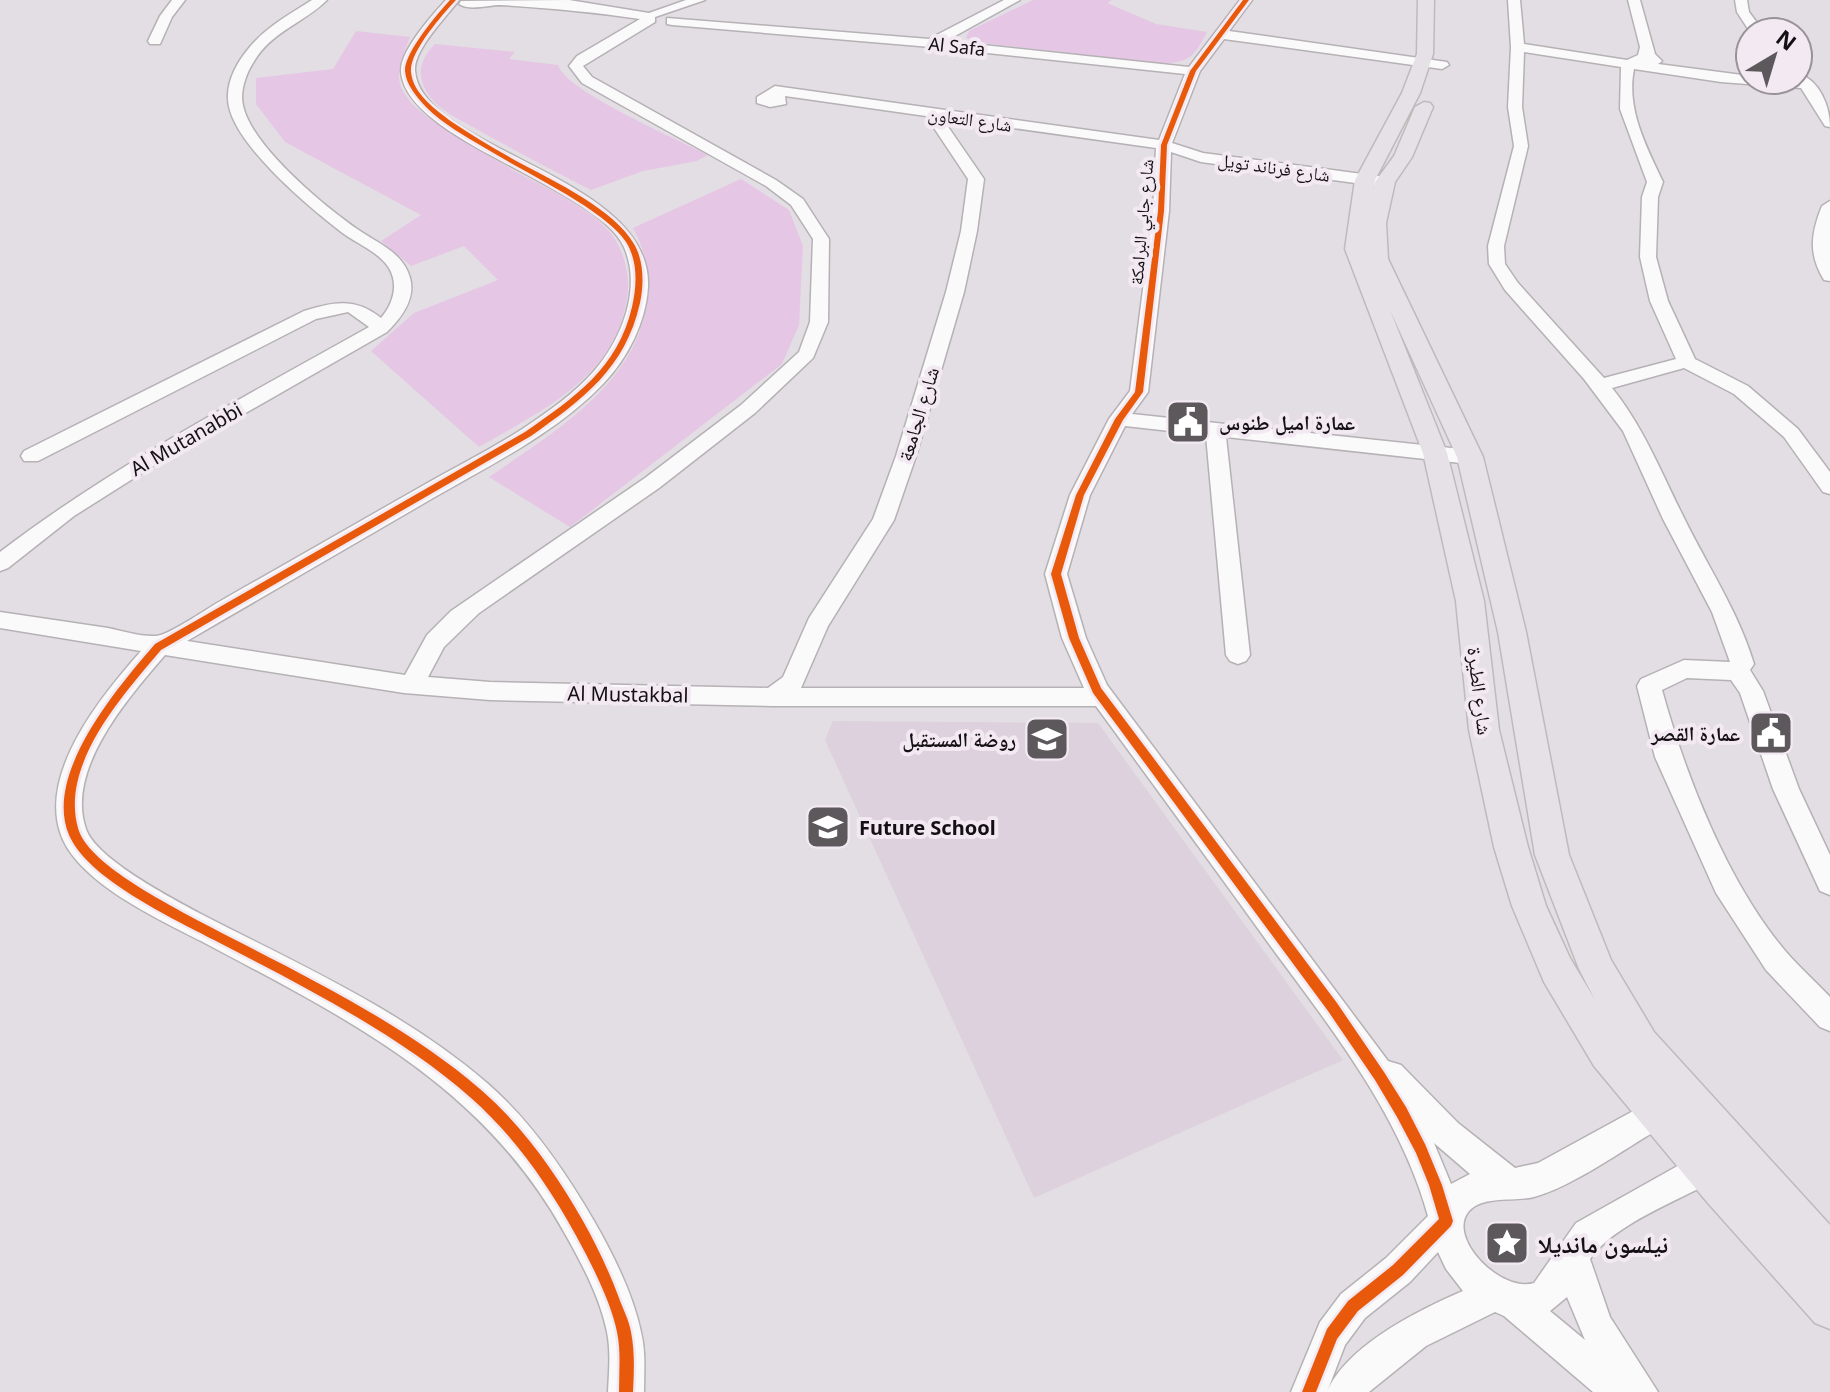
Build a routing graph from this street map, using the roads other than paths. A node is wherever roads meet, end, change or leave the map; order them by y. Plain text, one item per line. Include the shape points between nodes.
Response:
1 (179, 0) edge
2 (321, 0) edge
3 (546, 0) edge
4 (700, 0) edge
5 (1014, 0) edge
6 (1246, 0) edge
7 (1426, 0) edge
8 (1439, 0) edge
9 (1514, 0) edge
10 (1634, 0) edge
11 (462, 1) edge
12 (579, 6) junction
13 (663, 16) junction
14 (1219, 34) junction
15 (155, 41) dead end
16 (931, 43) junction
17 (1518, 47) junction
18 (1646, 48) junction
19 (1432, 64) junction
20 (1628, 64) junction
21 (1193, 71) junction
22 (1682, 73) junction
23 (1734, 79) edge
24 (775, 90) dead end
25 (1814, 96) edge
26 (931, 113) junction
27 (1830, 123) edge
28 (1164, 145) junction
29 (1375, 181) junction
30 (1830, 206) edge
31 (1830, 276) edge
32 (381, 328) junction
33 (1687, 362) junction
34 (1598, 386) junction
35 (1119, 419) junction
36 (1215, 430) junction
37 (1435, 453) junction
38 (31, 456) dead end
39 (1470, 457) junction
40 (1830, 487) edge
41 (0, 563) edge
42 (0, 620) edge
43 (158, 647) junction
44 (1238, 655) dead end
45 (1738, 671) junction
46 (413, 684) junction
47 (773, 697) junction
48 (1101, 697) junction
49 (1830, 883) edge
50 (1830, 1017) edge
51 (1345, 1025) junction
52 (1657, 1113) junction
53 (1711, 1126) junction
54 (1704, 1169) junction
55 (1511, 1184) junction
56 (1446, 1221) junction
57 (1830, 1256) edge
58 (1573, 1259) junction
59 (1505, 1299) junction
60 (1830, 1308) edge
61 (626, 1392) edge
62 (1309, 1392) edge
63 (1345, 1392) edge
64 (1620, 1392) edge
65 (1640, 1392) edge

1 - 15 street
2 - 32 street via 261,43 245,63 235,102 269,159 292,184 392,260 403,297
3 - 12 street
4 - 13 street
5 - 16 street
6 - 14 street, شارع جابي البرامكة
7 - 19 main road, شارع الطيرة
8 - 19 main road, شارع الطيرة
9 - 17 street
10 - 18 street
11 - 12 street
11 - 43 street via 436,23 412,55 411,86 437,116 574,195 625,235 639,286 626,338 600,378 528,434
12 - 13 street
13 - 16 street, Al Safa
13 - 46 street via 582,59 576,66 579,72 797,202 821,239 819,322 807,354 748,409 652,483 445,627 430,645
14 - 19 street
14 - 21 street, شارع جابي البرامكة
16 - 21 street, Al Safa
17 - 20 street
17 - 34 street via 1515,107 1521,146 1496,246 1497,264
18 - 20 street via 1644,57
18 - 22 street via 1653,60
19 - 29 main road, شارع الطيرة via 1411,93
20 - 22 street
20 - 33 street via 1623,79 1632,133 1655,182 1648,257 1659,301
21 - 28 street, شارع جابي البرامكة
22 - 23 street
24 - 26 street, شارع التعاون
25 - 27 street
26 - 28 street, شارع التعاون
26 - 47 street, شارع الجامعة via 976,179 955,292 883,520 817,624 792,683
28 - 29 street, شارع فرناند تويل via 1201,157
28 - 35 street, شارع جابي البرامكة via 1139,392
29 - 37 main road, شارع الطيرة via 1355,249
29 - 39 main road, شارع الطيرة via 1377,259
30 - 31 street via 1818,241
32 - 38 street via 349,305 310,315
32 - 41 street, Al Mutanabbi via 146,461 67,511
33 - 34 street
33 - 40 street via 1741,390 1791,433
34 - 45 street via 1633,432 1721,605 1742,664
35 - 36 street
35 - 48 street, شارع جابي البرامكة via 1080,495 1056,574 1074,638
36 - 37 street
36 - 44 street
37 - 39 street
37 - 52 main road, شارع الطيرة via 1470,601 1484,730 1529,906 1557,970 1607,1053
39 - 53 main road, شارع الطيرة via 1512,632 1552,855 1597,969 1641,1045
42 - 43 street
43 - 46 street, Al Mustakbal
43 - 61 street via 116,695 89,740 69,805 73,833 90,857 153,902 372,1021 454,1075 500,1117 563,1199 603,1271 625,1336
45 - 49 street
45 - 50 street via 1684,669 1649,686 1655,718 1726,885 1776,961
46 - 47 street, Al Mustakbal via 490,691
47 - 48 street, Al Mustakbal
48 - 51 street, شارع جابي البرامكة
51 - 55 street via 1454,1142
51 - 56 street via 1423,1149
52 - 53 street
52 - 54 main road, شارع الطيرة
52 - 55 street via 1539,1180
53 - 54 street
53 - 57 main road, شارع الطيرة
54 - 58 street via 1586,1236
54 - 60 main road, شارع الطيرة
55 - 56 street via 1477,1187 1464,1194
56 - 59 street via 1469,1274
56 - 62 street via 1353,1306 1332,1334
58 - 59 street via 1538,1300 1522,1304
58 - 65 street via 1593,1324
59 - 63 street via 1457,1309 1360,1374
59 - 64 street

